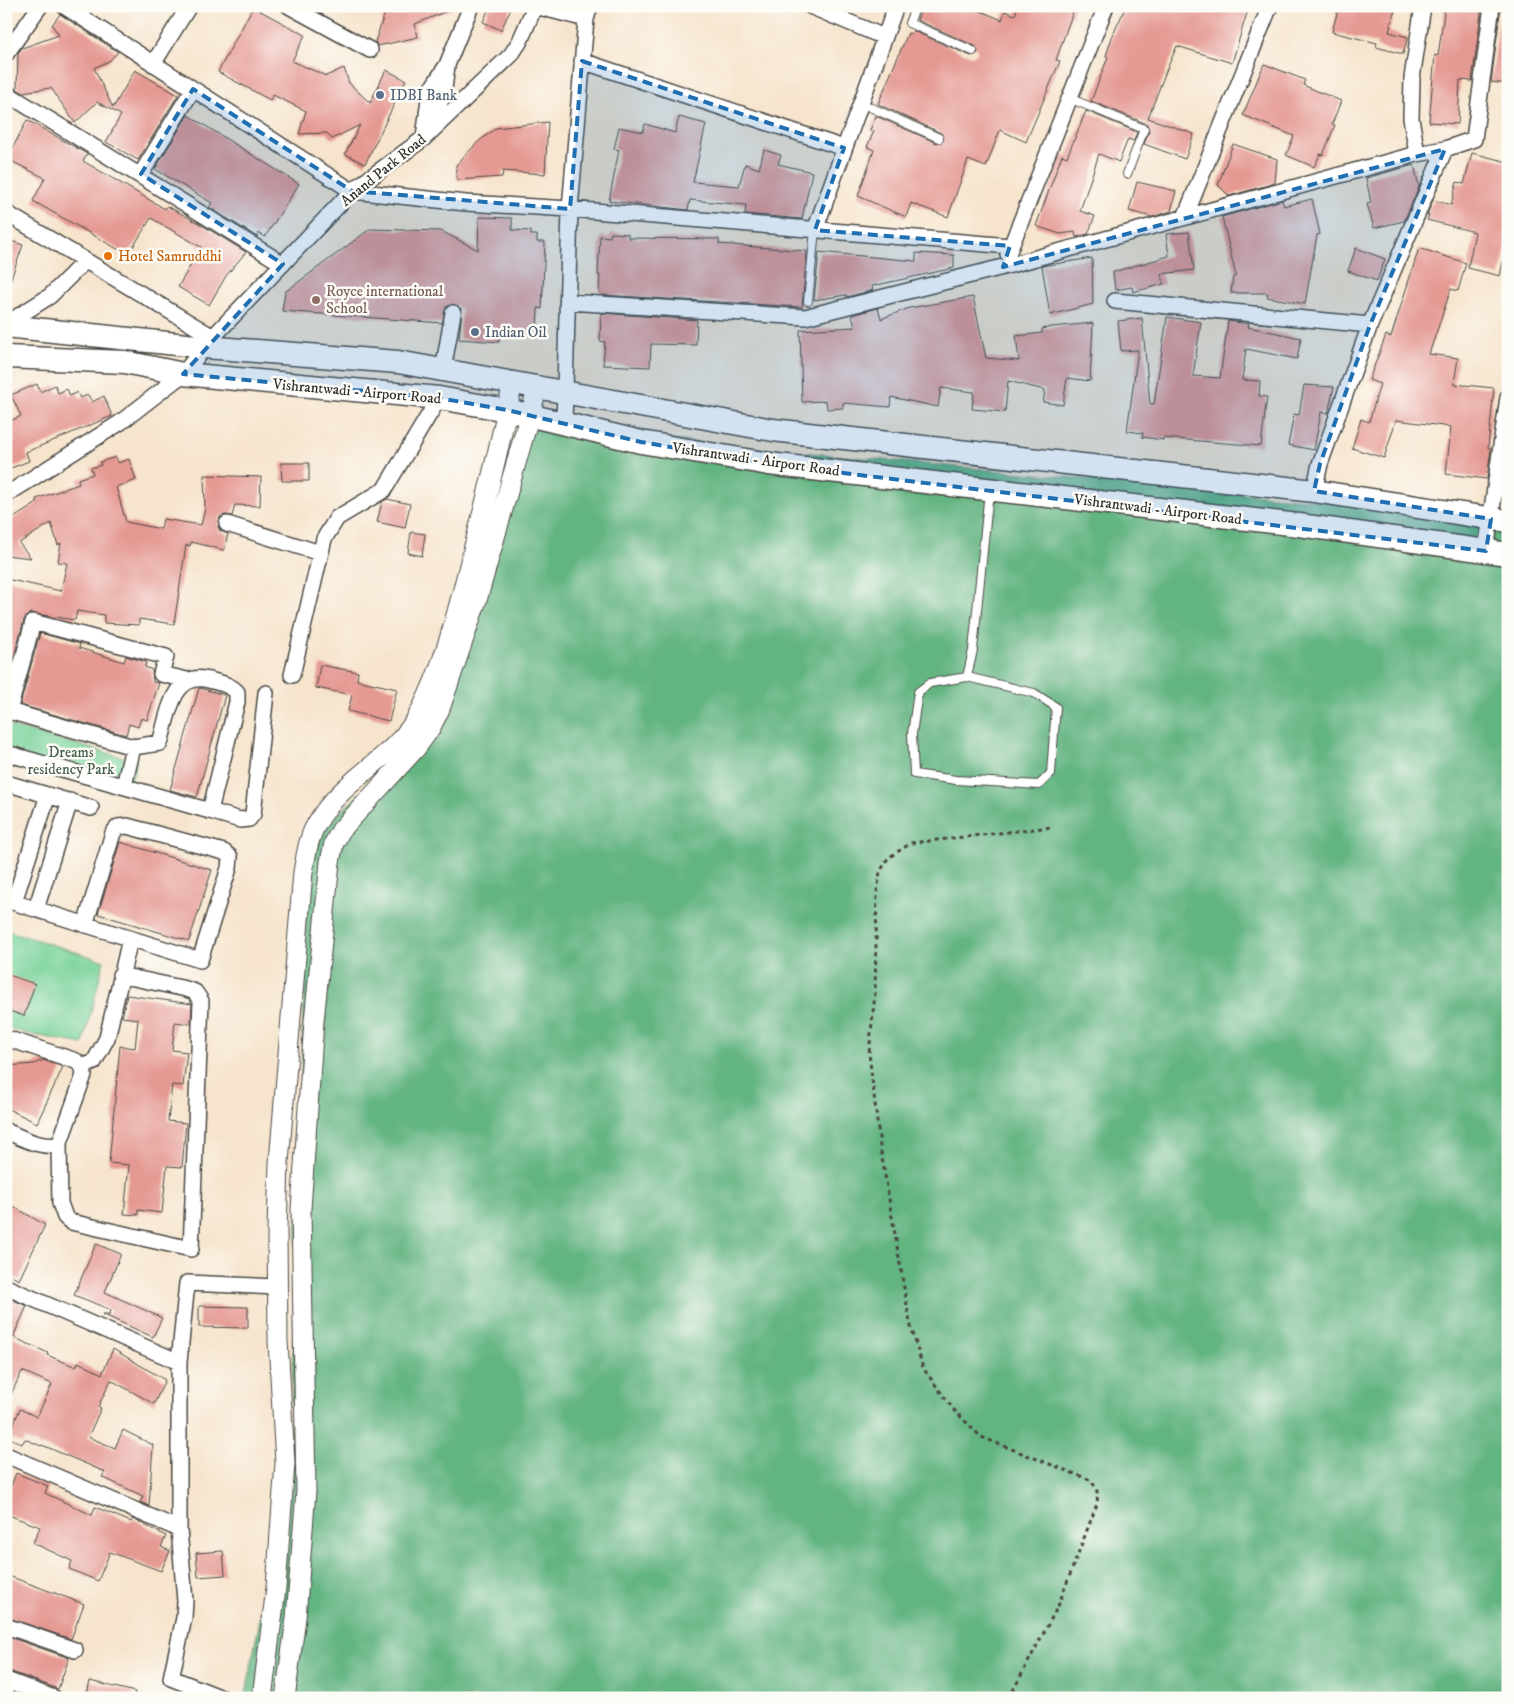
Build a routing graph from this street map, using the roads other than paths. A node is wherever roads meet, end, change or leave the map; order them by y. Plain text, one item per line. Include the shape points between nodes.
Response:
1 (40, 6) edge
2 (64, 6) edge
3 (189, 6) edge
4 (288, 6) edge
5 (471, 6) edge
6 (535, 6) edge
7 (810, 6) edge
8 (896, 6) edge
9 (916, 6) edge
10 (1106, 6) edge
11 (1270, 6) edge
12 (1423, 6) edge
13 (1492, 6) edge
14 (588, 13) edge
15 (884, 37) junction
16 (370, 50) dead end
17 (973, 51) dead end
18 (6, 54) edge
19 (582, 60) junction
20 (154, 64) junction
21 (193, 89) junction
22 (6, 93) edge
23 (1069, 98) junction
24 (860, 103) junction
25 (424, 138) junction
26 (939, 138) dead end
27 (844, 148) junction
28 (1445, 149) junction
29 (1417, 154) junction
30 (141, 174) junction
31 (1126, 174) dead end
32 (352, 191) junction
33 (570, 209) junction
34 (6, 213) edge
35 (1185, 217) junction
36 (815, 230) junction
37 (1010, 246) junction
38 (85, 261) junction
39 (283, 264) junction
40 (1003, 267) junction
41 (808, 301) dead end
42 (1115, 301) dead end
43 (568, 302) junction
44 (453, 313) dead end
45 (6, 325) edge
46 (1370, 325) junction
47 (209, 342) junction
48 (6, 357) edge
49 (443, 370) junction
50 (183, 374) junction
51 (513, 382) junction
52 (538, 386) junction
53 (566, 392) junction
54 (1508, 397) edge
55 (439, 398) junction
56 (507, 410) junction
57 (531, 416) junction
58 (564, 424) junction
59 (989, 489) junction
60 (1314, 491) junction
61 (6, 495) edge
62 (1499, 520) edge
63 (227, 524) dead end
64 (1497, 552) edge
65 (320, 553) junction
66 (292, 675) dead end
67 (967, 677) junction
68 (187, 680) junction
69 (266, 693) dead end
70 (133, 747) junction
71 (6, 753) edge
72 (6, 782) edge
73 (124, 786) junction
74 (48, 795) junction
75 (70, 801) junction
76 (91, 808) dead end
77 (210, 811) junction
78 (10, 901) edge
79 (36, 909) junction
80 (85, 925) junction
81 (130, 939) junction
82 (120, 975) junction
83 (6, 1038) edge
84 (83, 1067) junction
85 (6, 1131) edge
86 (59, 1145) junction
87 (6, 1286) edge
88 (278, 1287) junction
89 (180, 1362) junction
90 (6, 1455) edge
91 (179, 1529) junction
92 (6, 1626) edge
93 (75, 1650) dead end
94 (6, 1688) edge
95 (54, 1698) edge
96 (222, 1698) edge
97 (262, 1698) edge
98 (285, 1698) edge

1 - 18 street
2 - 20 street
3 - 20 street
4 - 16 street
5 - 25 street via 447,65 430,91
6 - 14 street
6 - 25 street, Anand Park Road via 511,56
7 - 15 street
8 - 15 street
9 - 17 lane via 909,23
10 - 23 street
11 - 35 street
12 - 29 street via 1412,78 1411,118
13 - 28 street via 1474,139
14 - 19 street
15 - 24 street
19 - 27 street
19 - 33 street
20 - 21 street
21 - 30 street
21 - 32 street
22 - 30 street
23 - 31 lane via 1144,129
23 - 37 street
24 - 26 lane
24 - 27 street
25 - 32 street, Anand Park Road
27 - 36 street
28 - 29 street
28 - 46 street
29 - 35 street
30 - 39 street
32 - 33 street via 466,203
32 - 39 street, Anand Park Road
33 - 36 street
33 - 43 street
34 - 38 street
35 - 40 street
36 - 37 street
36 - 41 lane
37 - 40 street
38 - 45 street via 50,296
38 - 47 street
39 - 47 street, Anand Park Road
40 - 43 street via 805,317
42 - 46 street
43 - 53 street
44 - 49 street
45 - 47 main road, Vishrantwadi - Airport Road
46 - 60 street via 1320,464
47 - 49 main road, Vishrantwadi - Airport Road via 398,362
47 - 50 street, Anand Park Road
48 - 50 main road, Vishrantwadi - Airport Road via 125,362
49 - 51 main road, Vishrantwadi - Airport Road
50 - 55 main road, Vishrantwadi - Airport Road
50 - 61 street, Anand Park Road via 121,422
51 - 52 main road, Vishrantwadi - Airport Road
51 - 56 street
52 - 53 main road, Vishrantwadi - Airport Road
52 - 57 street
53 - 58 street
53 - 60 main road, Vishrantwadi - Airport Road via 773,430
54 - 62 street
55 - 56 main road, Vishrantwadi - Airport Road
55 - 65 street via 384,490 337,518 324,539
56 - 57 main road, Vishrantwadi - Airport Road
56 - 88 street via 440,669 411,728 330,804 308,843 279,1162
57 - 58 main road, Vishrantwadi - Airport Road
57 - 98 street via 478,597 440,709 416,748 341,830 330,862 314,1022 301,1209 306,1491 296,1618
58 - 59 main road, Vishrantwadi - Airport Road via 641,442 769,464
59 - 64 main road, Vishrantwadi - Airport Road
59 - 67 lane via 973,650
60 - 62 main road, Vishrantwadi - Airport Road
62 - 64 street
63 - 65 street
65 - 66 street
67 - 67 lane via 930,683 918,692 912,734 914,774 1039,785 1051,773 1056,707 1034,693
68 - 70 street via 177,688 160,743
68 - 70 street via 161,674 166,657 34,622 9,711
68 - 77 street via 199,677 231,685 237,692
69 - 77 street via 252,814 249,819 240,820
70 - 73 street
71 - 73 street
72 - 74 street
73 - 77 street
74 - 75 street
74 - 78 street
75 - 76 street
75 - 79 street
78 - 79 street
79 - 80 street
80 - 81 street
80 - 81 street via 113,833 118,828 136,828 224,852 230,857 200,960
81 - 82 street
82 - 84 street via 108,1038 94,1062
82 - 86 street via 186,989 195,992 200,1001 191,1249 71,1222 65,1217 60,1203
83 - 84 street via 76,1061
84 - 86 street via 84,1075
85 - 86 street via 49,1147
87 - 89 street
88 - 89 street via 187,1283
88 - 97 street via 285,1463 275,1597
89 - 91 street
90 - 91 street
91 - 96 street via 185,1601 171,1678
92 - 93 street
94 - 95 street via 9,1681

